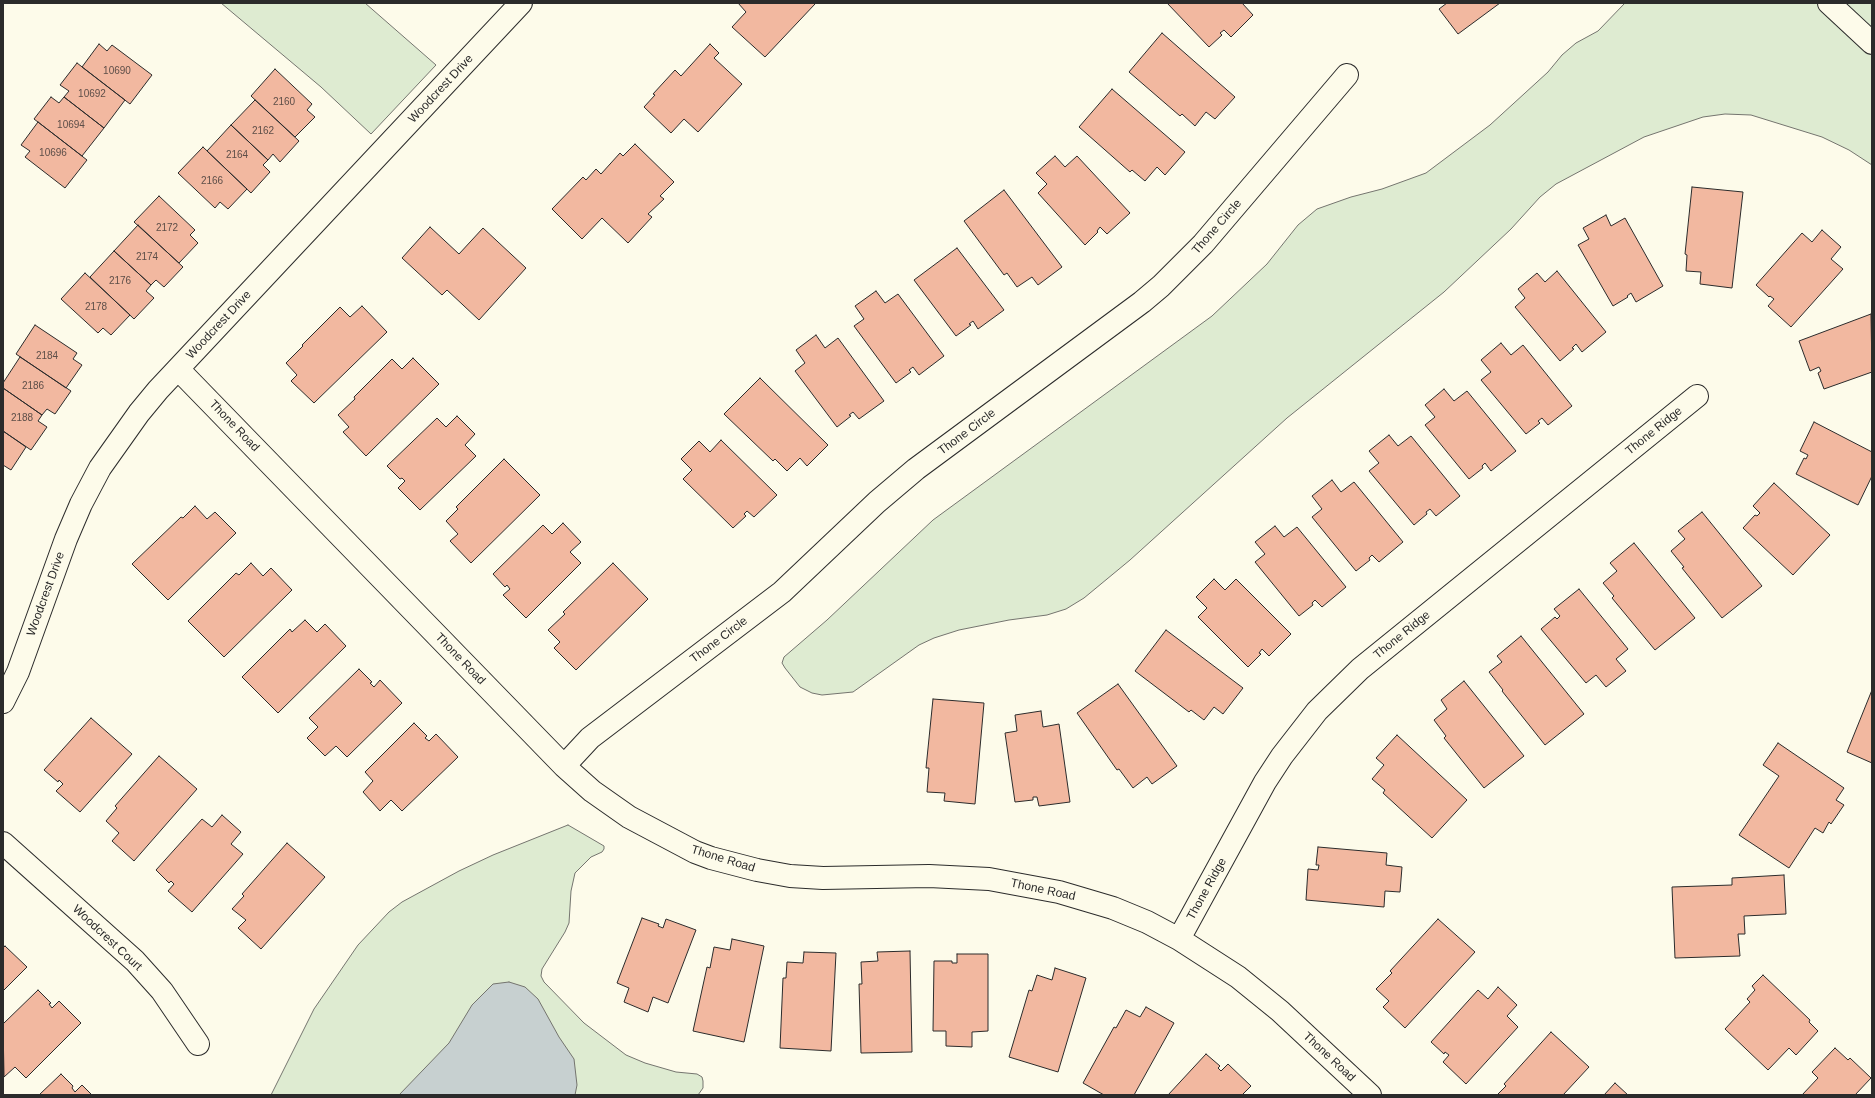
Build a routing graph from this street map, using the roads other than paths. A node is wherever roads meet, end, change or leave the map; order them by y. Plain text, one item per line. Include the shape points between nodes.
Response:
1 (521, 3) edge
2 (1829, 3) edge
3 (1872, 43) edge
4 (1347, 75) dead end
5 (178, 369) junction
6 (1698, 396) dead end
7 (3, 702) edge
8 (564, 766) junction
9 (3, 844) edge
10 (1180, 939) junction
11 (198, 1044) dead end
12 (1370, 1095) edge

1 - 5 street, Woodcrest Drive
2 - 3 street
4 - 8 street, Thone Circle via 1203,244 1161,286 902,481 782,592 590,738
5 - 7 street, Woodcrest Drive via 139,413 91,485 66,539 18,672
5 - 8 street, Thone Road
6 - 10 street, Thone Ridge via 1360,669 1317,711 1265,782
8 - 10 street, Thone Road via 592,791 629,817 695,852 730,864 790,876 854,879 929,876 989,879 1024,884 1113,908
9 - 11 street, Woodcrest Court via 135,961 162,992
10 - 12 street, Thone Road via 1210,957 1261,995

